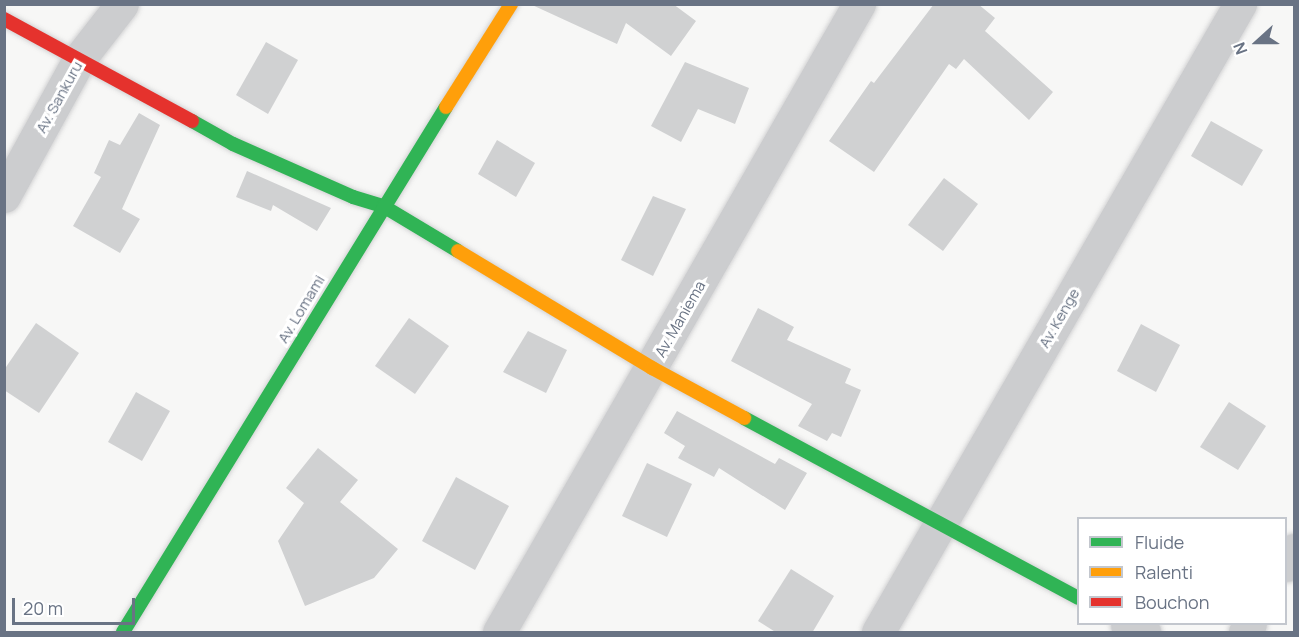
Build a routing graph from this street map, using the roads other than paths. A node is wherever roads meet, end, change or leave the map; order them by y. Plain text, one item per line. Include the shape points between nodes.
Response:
1 (122, 4) edge
2 (511, 4) edge
3 (859, 4) edge
4 (1240, 4) edge
5 (4, 19) edge
6 (80, 58) junction
7 (4, 196) edge
8 (383, 206) junction
9 (652, 368) junction
10 (940, 524) junction
11 (1077, 597) edge
12 (1129, 625) edge
13 (123, 633) edge
14 (499, 633) edge
15 (878, 633) edge
16 (1144, 633) edge

1 - 6 street, Av. Sankuru
2 - 8 street, Av. Lomami
3 - 9 street, Av. Maniema
4 - 10 street, Av. Kenge
5 - 6 street
6 - 7 street, Av. Sankuru
6 - 8 street via 233,144 353,197
8 - 9 street
8 - 13 street, Av. Lomami
9 - 10 street
9 - 14 street, Av. Maniema
10 - 11 street
10 - 15 street, Av. Kenge
12 - 16 street

